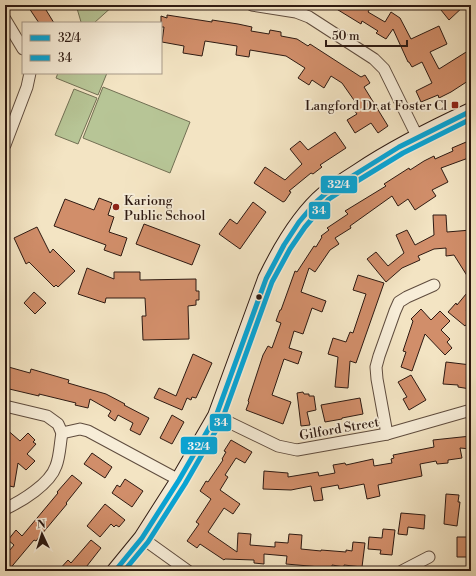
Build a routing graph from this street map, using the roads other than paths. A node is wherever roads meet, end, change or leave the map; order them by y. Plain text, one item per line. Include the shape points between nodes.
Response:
1 (252, 5) edge
2 (5, 19) edge
3 (22, 47) edge
4 (30, 74) edge
5 (471, 111) edge
6 (417, 136) junction
7 (5, 145) edge
8 (434, 285) dead end
9 (5, 406) edge
10 (471, 410) edge
11 (216, 416) junction
12 (62, 433) junction
13 (387, 434) junction
14 (179, 480) junction
15 (5, 509) edge
16 (142, 538) junction
17 (429, 557) dead end
18 (115, 571) edge
19 (188, 571) edge
20 (402, 571) edge

1 - 6 street via 296,12 309,17 374,59 384,69
2 - 3 street
4 - 7 street
5 - 6 street
6 - 11 street via 369,164 325,195 291,236 266,279
8 - 13 street via 399,302 379,356 376,367 377,379
9 - 12 street via 47,416 58,424
10 - 13 street, Gilford Street
11 - 13 street, Gilford Street via 278,446 297,450
11 - 14 street
12 - 14 street via 80,430 88,432
12 - 15 street via 57,466 50,478 22,501
14 - 16 street
16 - 18 street
16 - 19 street
17 - 20 street

